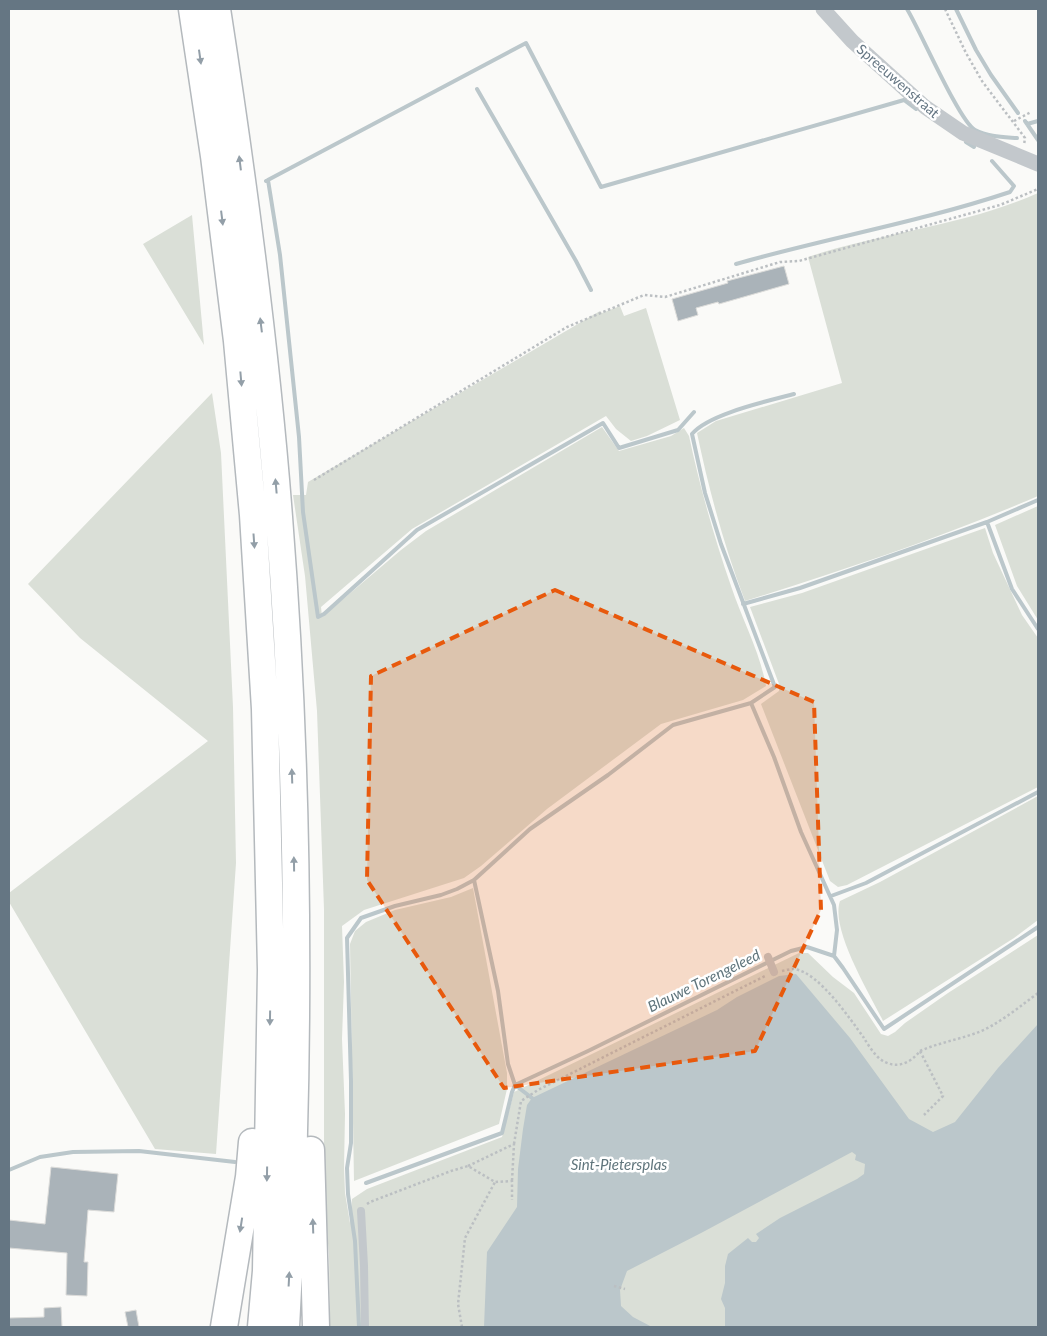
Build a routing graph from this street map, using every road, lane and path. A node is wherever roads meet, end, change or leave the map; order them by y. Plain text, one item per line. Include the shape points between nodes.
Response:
1 (192, 9) edge
2 (217, 9) edge
3 (823, 9) edge
4 (945, 9) edge
5 (1031, 112) dead end
6 (1014, 122) junction
7 (1022, 156) junction
8 (1038, 164) edge
9 (1038, 189) edge
10 (314, 480) dead end
11 (295, 903) junction
12 (768, 957) dead end
13 (774, 972) junction
14 (1038, 993) edge
15 (920, 1051) junction
16 (269, 1073) junction
17 (924, 1115) dead end
18 (514, 1144) junction
19 (468, 1166) junction
20 (512, 1180) junction
21 (495, 1182) junction
22 (512, 1200) dead end
23 (361, 1211) joint
24 (614, 1286) dead end
25 (625, 1289) dead end
26 (224, 1327) edge
27 (262, 1327) edge
28 (286, 1327) edge
29 (316, 1327) edge
30 (365, 1327) edge
31 (462, 1327) edge

1 -> 16 highway via 237,341 253,514 265,710 271,970
11 -> 2 highway via 290,709 279,518 261,330
3 - 7 street, Spreeuwenstraat via 852,41 925,107 963,133
4 - 6 path via 982,81
5 - 6 path
6 - 7 path via 1025,138
7 - 8 street, Spreeuwenstraat
9 - 10 path via 1000,204 799,260 780,262 665,297 644,296 567,327
28 -> 11 highway via 296,1044
29 -> 11 highway via 308,1011
12 - 13 lane
13 - 15 path via 793,969 819,983 880,1059 892,1065 904,1065
13 - 18 path via 521,1101
14 - 15 path via 978,1033
15 - 17 path via 943,1096
16 -> 26 highway via 258,1090 249,1177
16 -> 27 highway
18 - 19 path
18 - 20 path
19 - 21 path
19 - 23 path via 370,1202
20 - 21 path
20 - 22 path
21 - 31 path via 465,1238 458,1304
23 - 30 lane
24 - 25 path

